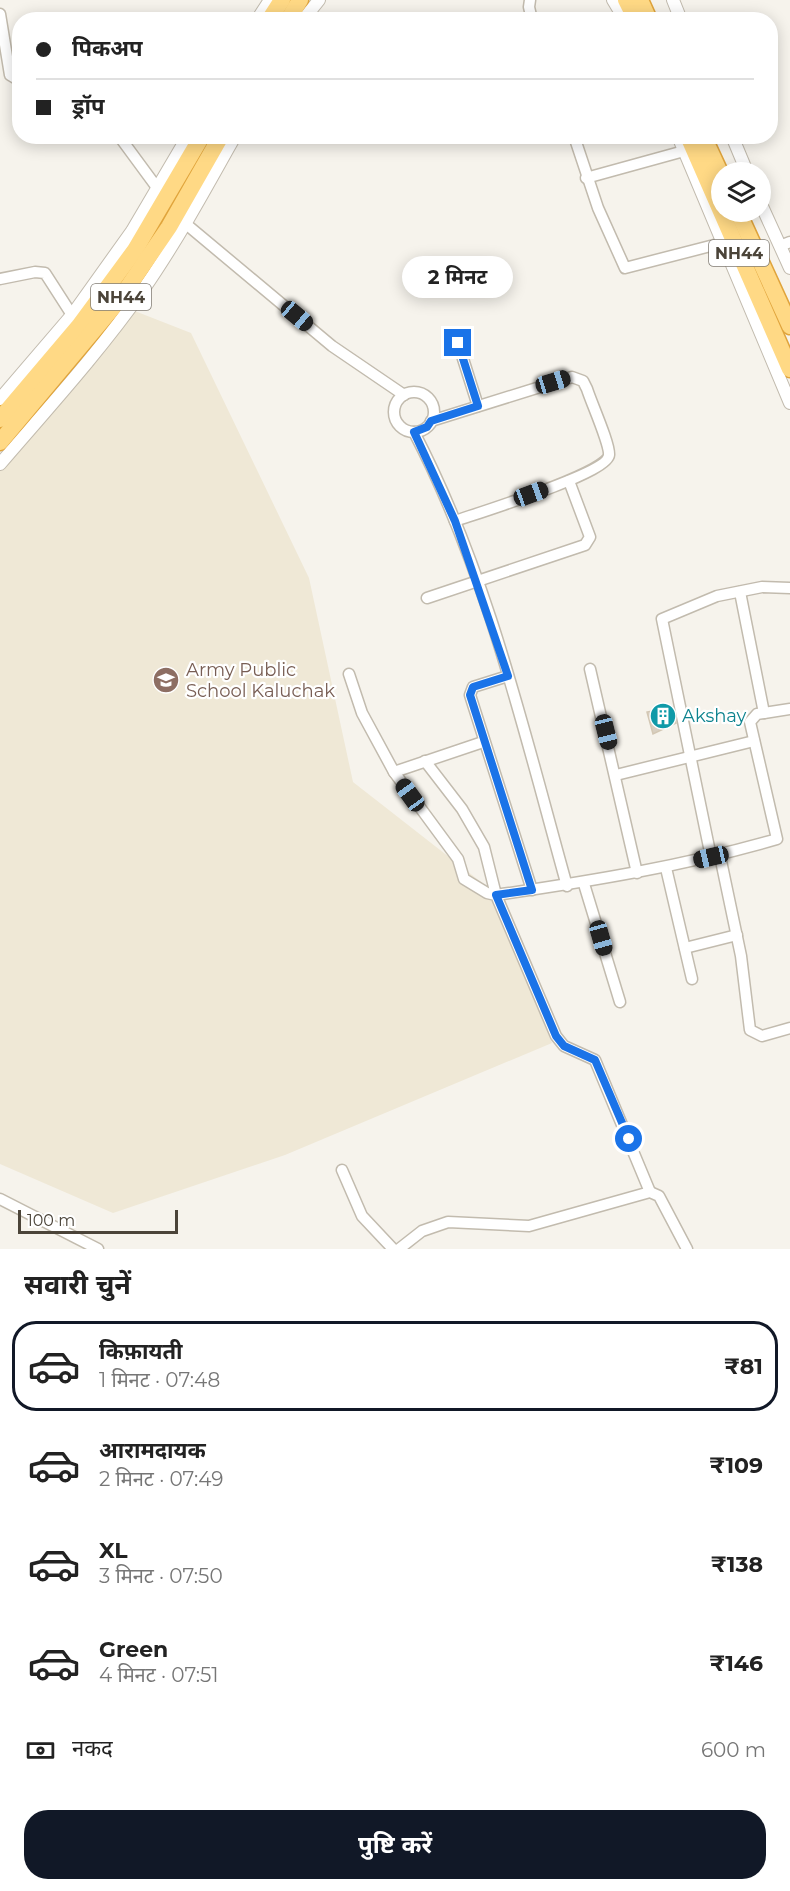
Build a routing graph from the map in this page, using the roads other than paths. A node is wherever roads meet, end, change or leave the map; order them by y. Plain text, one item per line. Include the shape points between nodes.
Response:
1 (319, 0) edge
2 (309, 12) edge
3 (0, 14) edge
4 (12, 76) edge
5 (125, 144) edge
6 (183, 144) edge
7 (197, 144) edge
8 (216, 144) edge
9 (231, 144) edge
10 (576, 144) edge
11 (686, 144) edge
12 (707, 144) edge
13 (735, 144) edge
14 (715, 162) edge
15 (743, 162) edge
16 (586, 178) junction
17 (158, 189) junction
18 (771, 220) edge
19 (743, 222) edge
20 (186, 224) junction
21 (722, 243) junction
22 (785, 244) edge
23 (790, 268) edge
24 (0, 279) edge
25 (72, 315) junction
26 (790, 326) edge
27 (458, 343) dead end
28 (790, 369) edge
29 (404, 395) junction
30 (0, 399) edge
31 (790, 403) edge
32 (478, 406) junction
33 (0, 420) edge
34 (431, 421) junction
35 (414, 432) junction
36 (0, 442) edge
37 (0, 464) edge
38 (570, 481) junction
39 (455, 521) junction
40 (478, 583) junction
41 (790, 588) edge
42 (740, 592) junction
43 (427, 598) dead end
44 (590, 669) dead end
45 (350, 674) dead end
46 (508, 676) junction
47 (790, 709) edge
48 (764, 713) junction
49 (754, 741) junction
50 (483, 742) junction
51 (691, 756) junction
52 (425, 761) junction
53 (394, 772) junction
54 (616, 775) junction
55 (716, 857) junction
56 (666, 868) junction
57 (637, 873) junction
58 (584, 884) junction
59 (567, 886) junction
60 (532, 890) junction
61 (496, 895) junction
62 (737, 935) junction
63 (685, 948) junction
64 (692, 979) dead end
65 (620, 1002) dead end
66 (790, 1028) edge
67 (342, 1170) dead end
68 (650, 1192) junction
69 (0, 1199) edge
70 (98, 1249) edge
71 (393, 1249) edge
72 (399, 1249) edge
73 (687, 1249) edge

1 - 2 street
3 - 4 street
5 - 17 street
6 - 17 street
7 - 33 highway, NH44 via 135,250 79,326
8 - 36 highway, NH44 via 169,227 119,300
9 - 20 street
10 - 16 street
11 - 16 street
11 - 21 street
11 - 28 highway, NH44
12 - 14 highway
13 - 15 street
16 - 21 street via 625,268
17 - 25 street
18 - 22 street
19 - 26 highway, NH44
20 - 29 street via 332,346
20 - 37 street via 142,291
21 - 31 street
22 - 23 street
24 - 25 street via 45,273
25 - 30 street
27 - 32 street
29 - 34 street via 416,392 428,398 433,409
29 - 35 street via 395,404 394,417 402,428
32 - 34 street
32 - 38 street via 572,377 583,381 609,456 602,466
34 - 35 street
35 - 39 street
38 - 39 street
38 - 40 street via 589,541
39 - 40 street
40 - 43 street
40 - 46 street
41 - 42 street via 762,587
42 - 48 street
42 - 51 street via 717,596 662,619
44 - 54 street
45 - 53 street via 362,713
46 - 50 street via 470,690
46 - 59 street
47 - 48 street
48 - 49 street via 750,722
49 - 51 street
49 - 55 street via 777,839
50 - 52 street
50 - 60 street
51 - 54 street
51 - 55 street
52 - 53 street
52 - 61 street via 462,809 484,848
53 - 61 street via 458,859 464,879
54 - 57 street
55 - 56 street
55 - 62 street
56 - 57 street
56 - 63 street
57 - 58 street
58 - 59 street
58 - 65 street
59 - 60 street
60 - 61 street
61 - 68 street via 556,1036 564,1046 595,1060
62 - 63 street
62 - 66 street via 750,1030 762,1036
63 - 64 street
67 - 71 street via 362,1216
68 - 72 street via 530,1226 447,1222 422,1231
68 - 73 street via 659,1196
69 - 70 street

